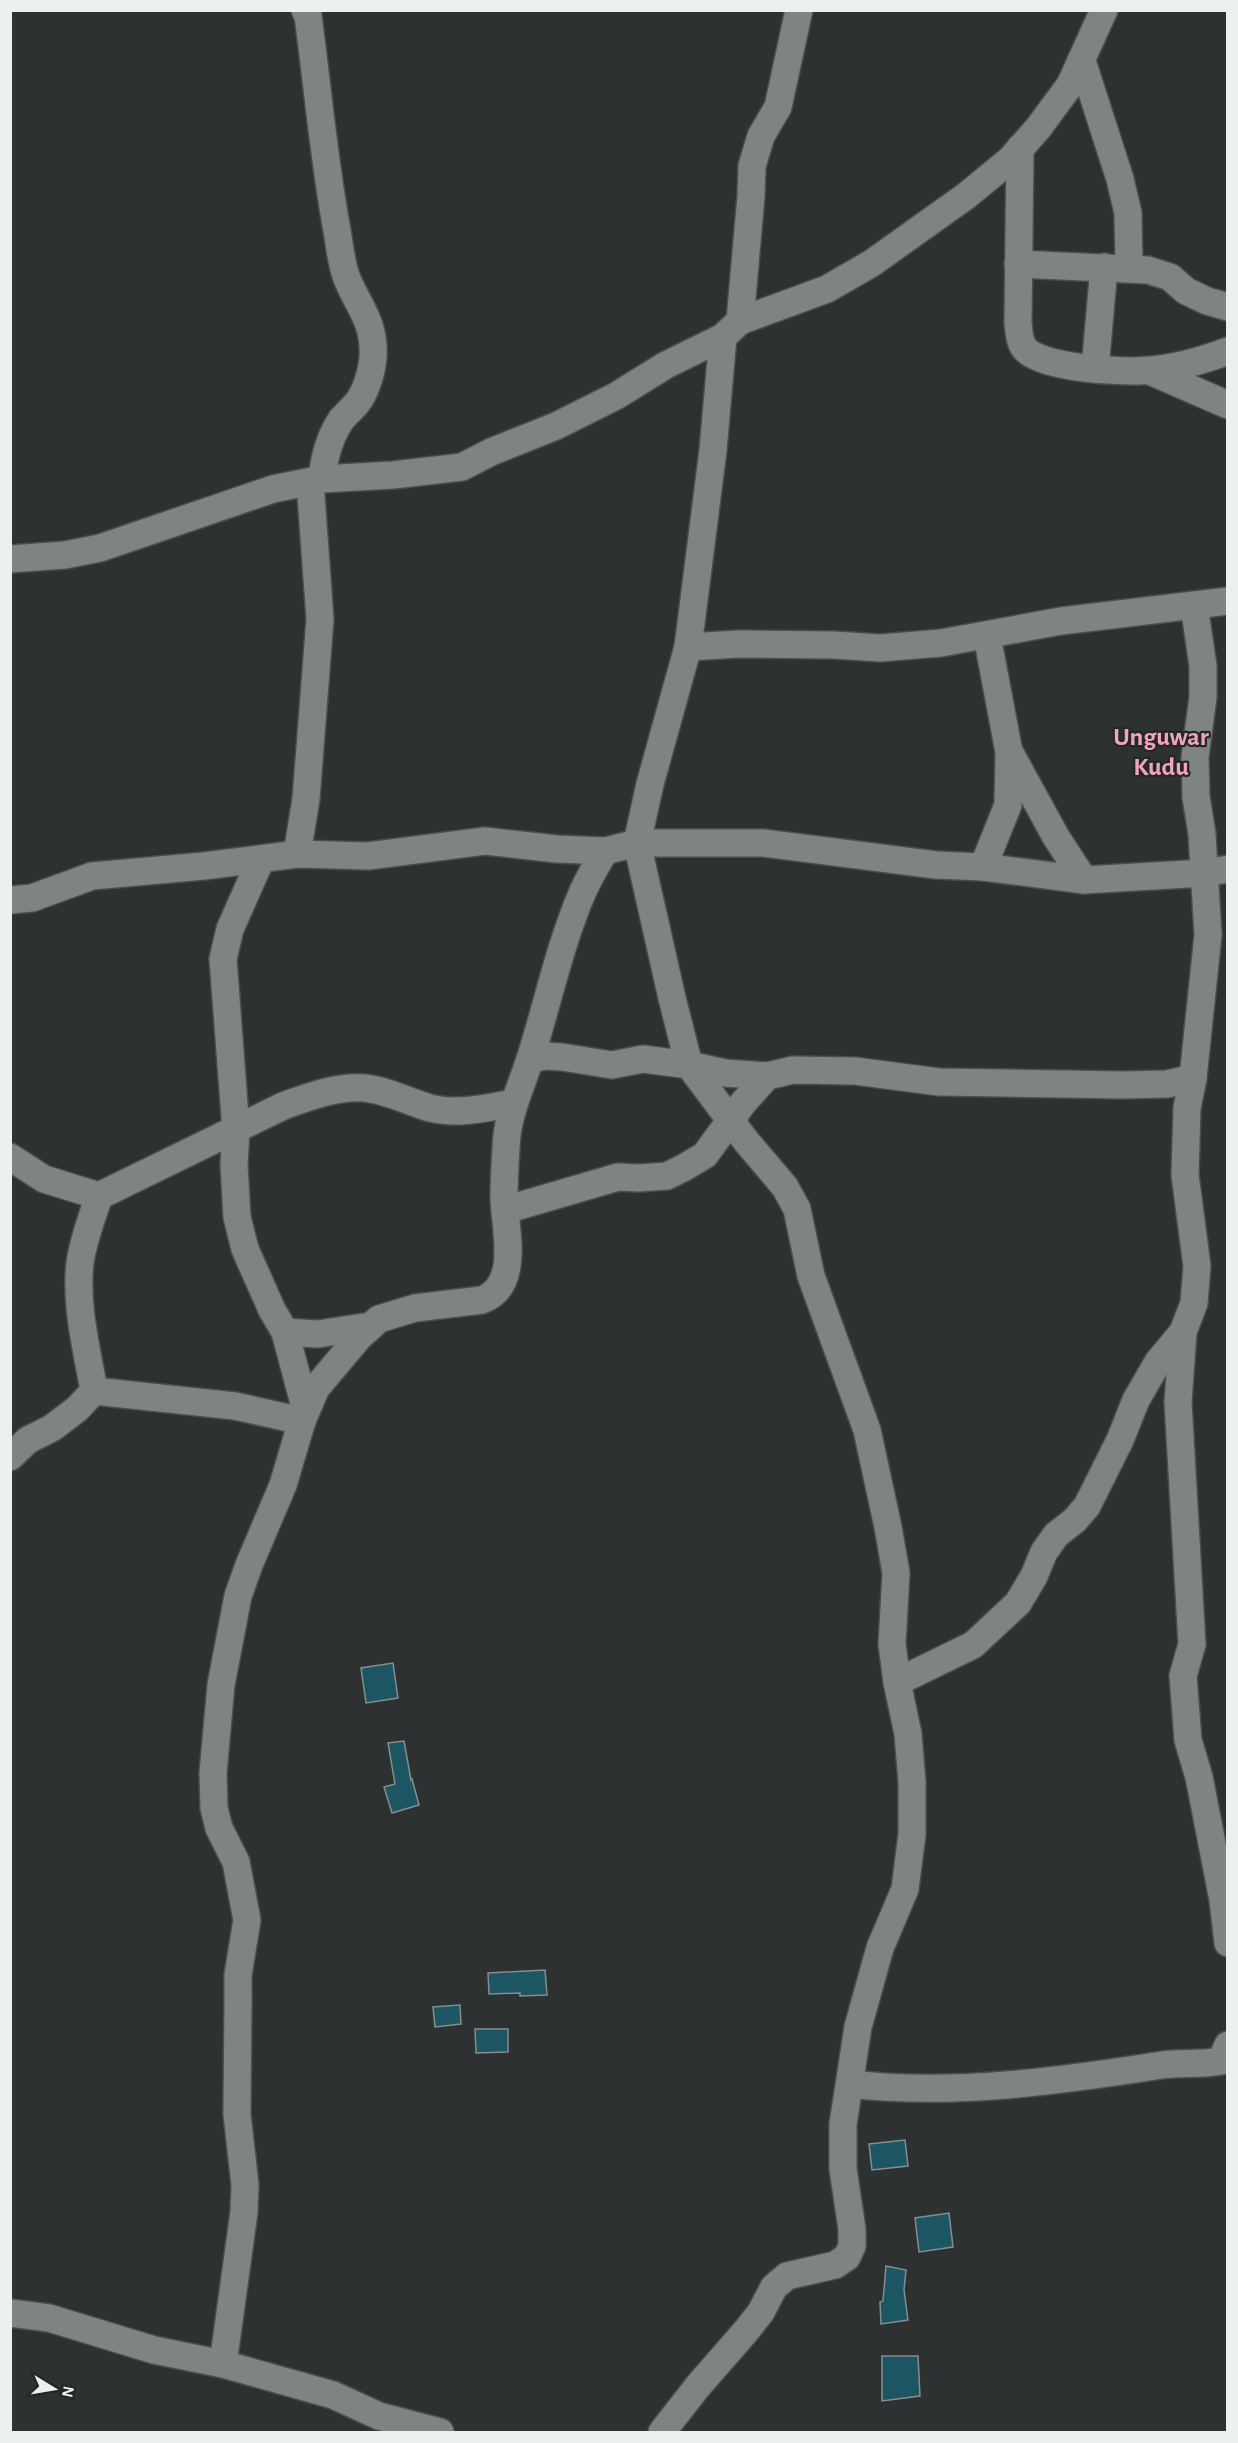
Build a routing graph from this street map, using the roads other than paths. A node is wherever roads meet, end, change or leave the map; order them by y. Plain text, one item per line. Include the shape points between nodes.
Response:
1 (305, 10) edge
2 (799, 10) edge
3 (1104, 10) edge
4 (1082, 60) junction
5 (1020, 148) junction
6 (1018, 264) junction
7 (1116, 268) junction
8 (1227, 307) edge
9 (731, 329) junction
10 (1227, 351) edge
11 (1095, 369) junction
12 (1150, 371) junction
13 (1227, 405) edge
14 (316, 481) junction
15 (10, 559) edge
16 (1227, 601) edge
17 (1194, 605) junction
18 (987, 636) junction
19 (688, 647) junction
20 (1009, 752) junction
21 (638, 843) junction
22 (604, 851) junction
23 (297, 854) junction
24 (261, 859) junction
25 (984, 867) junction
26 (1216, 871) edge
27 (1084, 880) junction
28 (10, 900) edge
29 (530, 1059) junction
30 (690, 1065) junction
31 (767, 1076) junction
32 (1193, 1078) junction
33 (513, 1103) junction
34 (731, 1121) junction
35 (236, 1130) junction
36 (10, 1157) edge
37 (99, 1196) junction
38 (505, 1210) junction
39 (370, 1326) junction
40 (285, 1332) junction
41 (1182, 1332) junction
42 (94, 1391) junction
43 (304, 1416) junction
44 (10, 1457) edge
45 (897, 1682) junction
46 (1227, 1942) edge
47 (1227, 2045) edge
48 (850, 2084) junction
49 (10, 2313) edge
50 (223, 2364) junction
51 (440, 2433) edge
52 (662, 2433) edge

1 - 14 street via 347,279 373,334 367,385 332,437
2 - 9 street via 778,107 761,136 752,166
3 - 4 street
4 - 5 street via 1070,85
4 - 7 street via 1128,213
5 - 6 street
5 - 9 street via 966,196 872,263 826,289
6 - 7 street
6 - 11 street via 1022,345 1029,353 1054,364
7 - 8 street via 1148,270 1170,277 1186,291
7 - 11 street
9 - 14 street via 616,396 462,467
9 - 19 street
10 - 12 street
11 - 12 street
12 - 13 street
14 - 15 street via 273,489 100,548
14 - 23 street via 320,620 306,799
16 - 17 street
17 - 18 street via 1061,621
17 - 26 street via 1203,666 1195,757 1196,797
18 - 19 street via 880,648 822,644
18 - 20 street
19 - 21 street
20 - 25 street via 1008,805
20 - 27 street
21 - 22 street
21 - 25 street via 763,843 936,865
21 - 30 street
22 - 23 street via 485,841 368,856
22 - 29 street via 567,934
23 - 24 street
24 - 28 street via 92,876 33,898
24 - 35 street via 230,929 223,959
25 - 27 street
26 - 27 street
26 - 32 street
29 - 30 street via 562,1057 612,1065 644,1059
29 - 33 street
30 - 31 street
30 - 34 street
31 - 32 street via 793,1070 821,1070 939,1083 1123,1085 1167,1084
31 - 34 street
32 - 41 street via 1187,1108 1185,1175 1197,1266 1194,1303
33 - 35 street via 457,1111 363,1088 352,1089 315,1094
33 - 38 street via 506,1144
34 - 38 street via 705,1155 667,1176 618,1177
34 - 45 street via 785,1187 797,1209 811,1276 867,1430 896,1573 892,1644
35 - 37 street
35 - 40 street via 237,1217 245,1249
36 - 37 street via 44,1179
37 - 42 street via 80,1264 81,1312
38 - 39 street via 507,1263 504,1280 492,1296 415,1308 379,1319
39 - 40 street via 318,1334
39 - 43 street via 316,1388
40 - 43 street
41 - 45 street via 1158,1362 1136,1400 1087,1506 1056,1535 1018,1603 973,1645
41 - 46 street via 1178,1402 1192,1644 1183,1676 1188,1740 1223,1900
42 - 43 street
42 - 44 street via 77,1409 28,1440
43 - 50 street via 284,1485 238,1596 215,1737 214,1808 236,1862 247,1920 238,1975 237,2114 244,2212
45 - 48 street via 908,1734 912,1834 905,1888 879,1948 858,2027
47 - 48 street via 1221,2061 1180,2062 1102,2074 978,2086
48 - 52 street via 843,2124 843,2169 852,2229 847,2257 835,2265 787,2276 774,2287 746,2331
49 - 50 street via 49,2318 154,2350
50 - 51 street via 333,2395 379,2416

